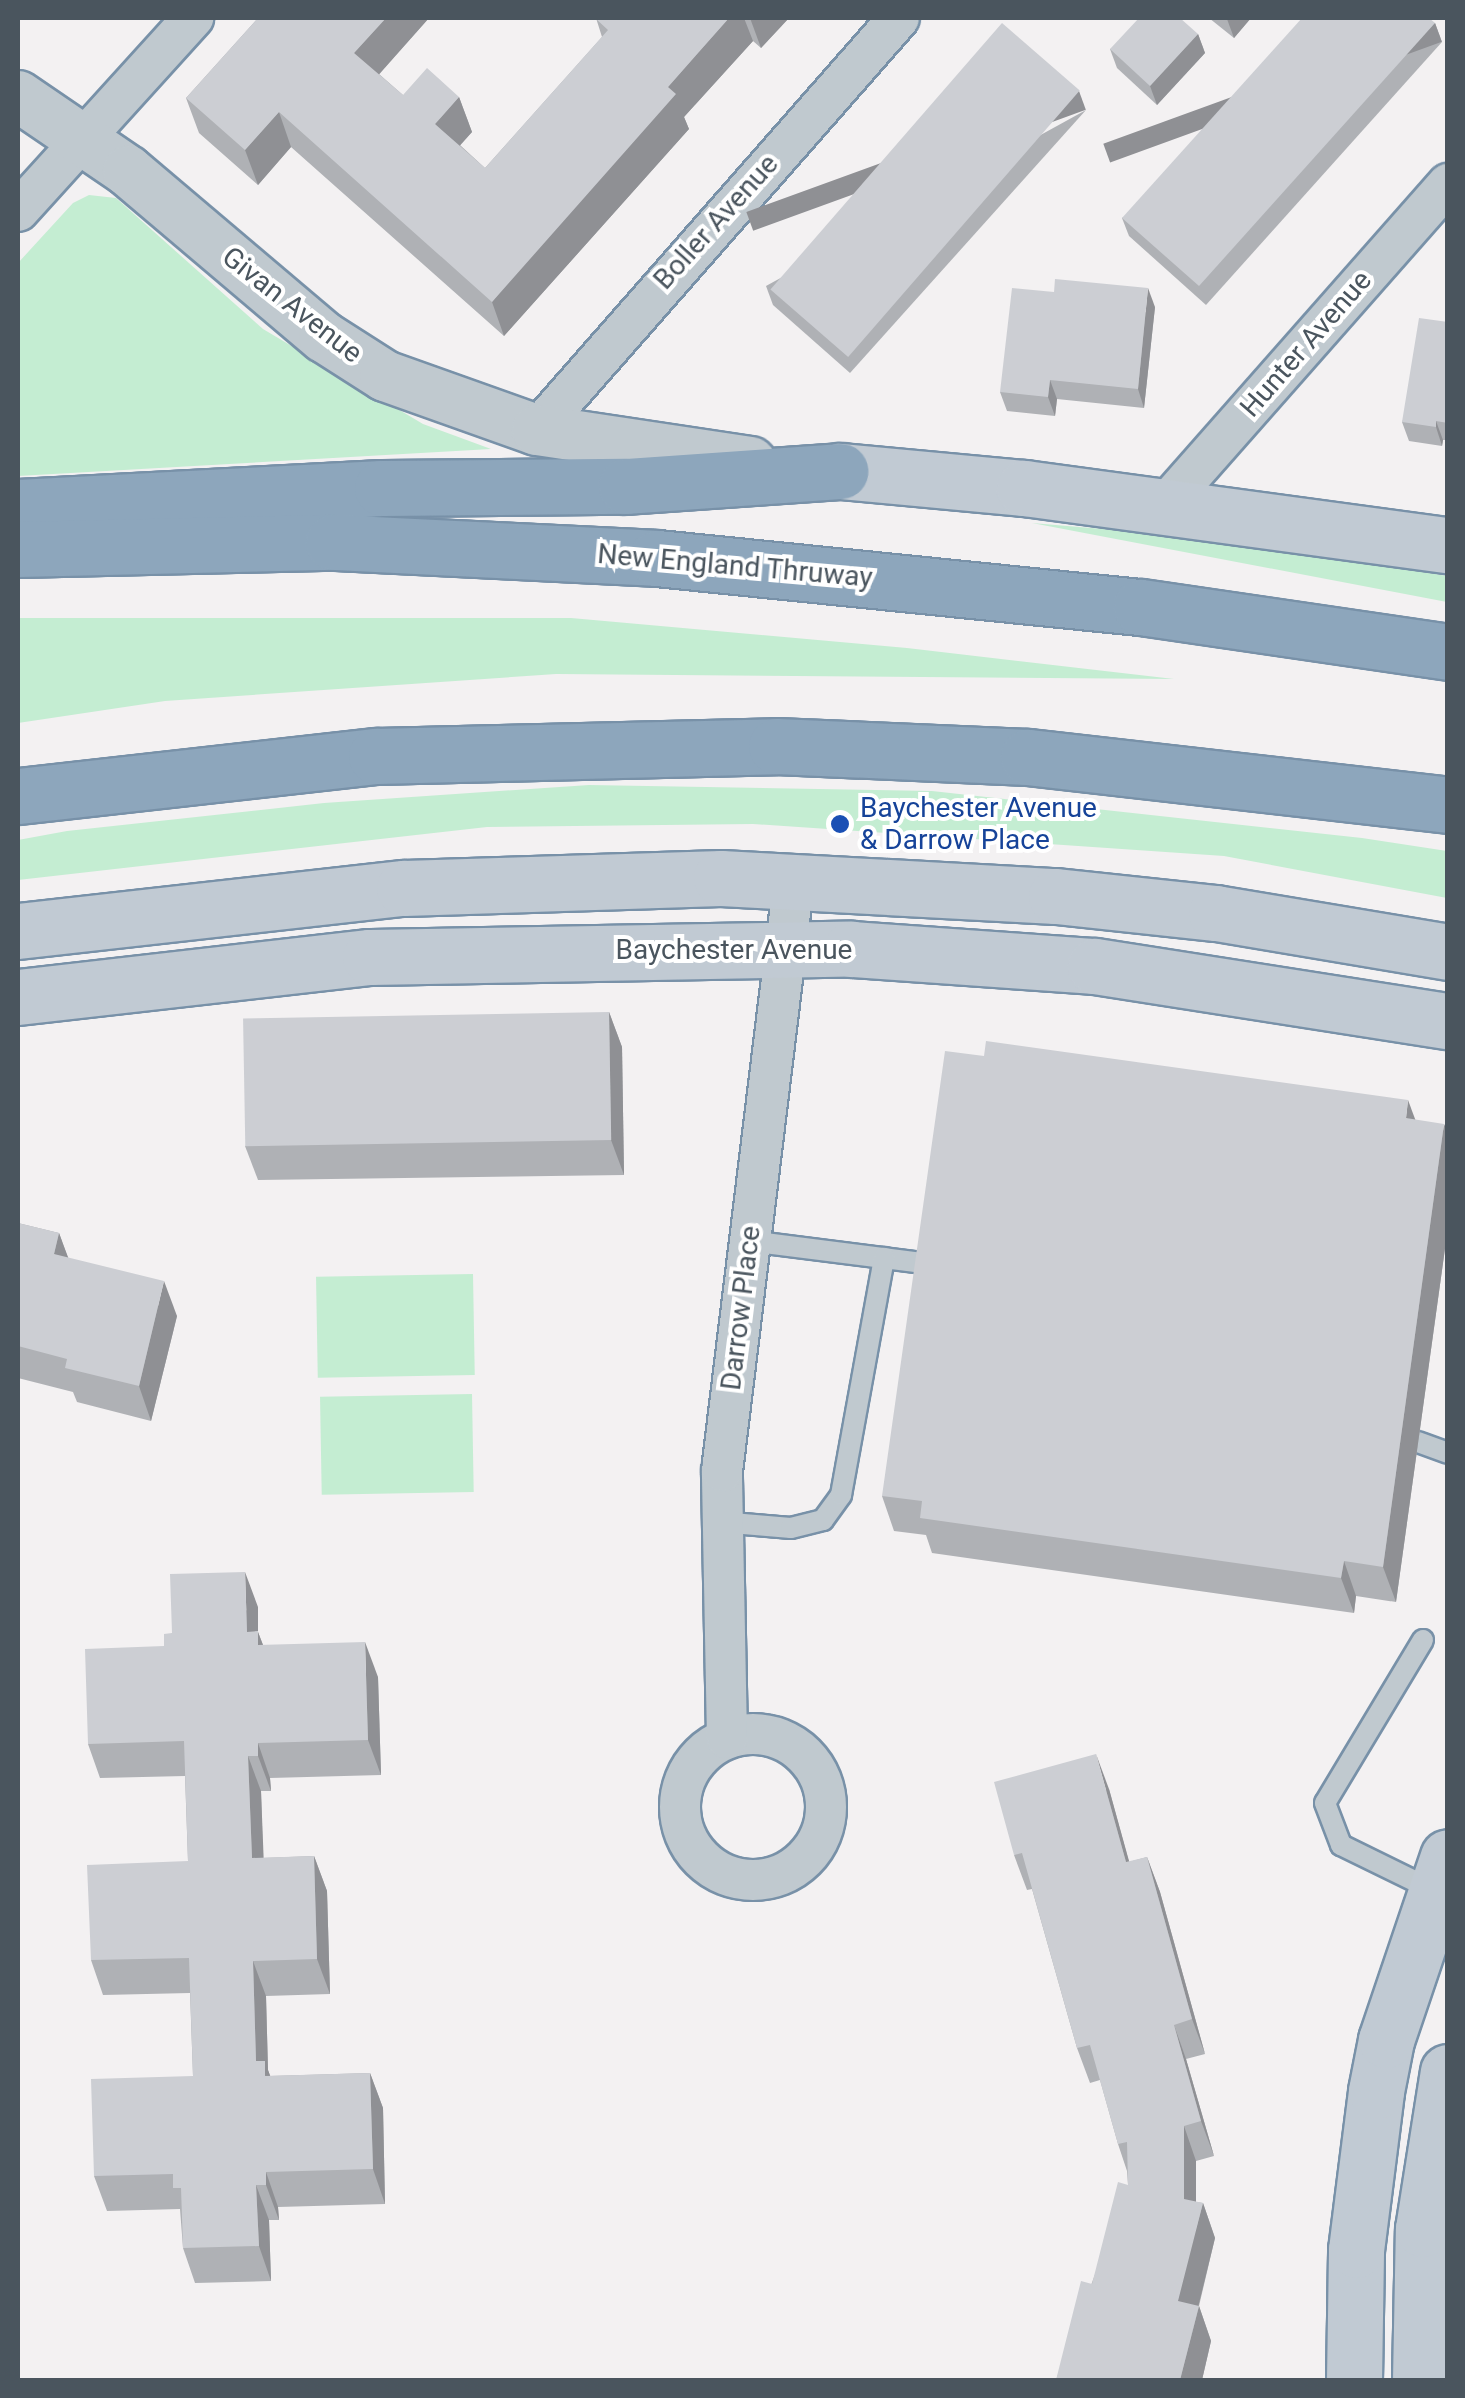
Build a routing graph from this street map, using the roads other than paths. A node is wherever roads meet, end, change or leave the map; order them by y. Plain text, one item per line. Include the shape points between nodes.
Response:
1 (193, 18) edge
2 (899, 18) edge
3 (18, 96) edge
4 (82, 140) junction
5 (1448, 184) edge
6 (18, 212) edge
7 (537, 430) junction
8 (840, 471) junction
9 (1165, 505) junction
10 (18, 508) edge
11 (1448, 545) edge
12 (18, 549) edge
13 (1448, 652) edge
14 (18, 796) edge
15 (1448, 804) edge
16 (794, 880) junction
17 (18, 931) edge
18 (786, 949) junction
19 (1448, 952) edge
20 (18, 997) edge
21 (1448, 1021) edge
22 (749, 1241) junction
23 (884, 1258) junction
24 (932, 1264) edge
25 (1418, 1442) dead end
26 (1448, 1453) edge
27 (720, 1522) junction
28 (1423, 1640) dead end
29 (727, 1738) dead end
30 (1443, 1881) edge
31 (1448, 2072) edge
32 (1354, 2380) edge
33 (1420, 2380) edge

1 - 4 street
2 - 7 street, Boller Avenue via 604,346
3 - 4 street, Givan Avenue
4 - 6 street
4 - 7 street, Givan Avenue via 128,171 324,338 385,376
5 - 9 street, Hunter Avenue
7 - 8 street, Givan Avenue via 648,451
8 - 9 main road
8 - 10 highway via 626,486 382,488
9 - 11 main road
12 - 13 highway, New England Thruway via 333,542 640,557 1142,607
14 - 15 highway via 376,756 776,746 1028,757
16 - 17 main road via 404,888
16 - 18 street, Darrow Place
16 - 19 main road via 976,889 1216,914
18 - 20 main road, Baychester Avenue via 370,957
18 - 21 main road, Baychester Avenue via 1095,966
18 - 22 street, Darrow Place
22 - 23 lane
22 - 27 street, Darrow Place
23 - 24 lane
23 - 27 lane via 840,1495 823,1520 791,1528
25 - 26 lane
27 - 29 street, Darrow Place
28 - 30 lane via 1325,1804 1341,1846
30 - 32 main road via 1376,2091 1356,2250
31 - 33 main road via 1423,2229

